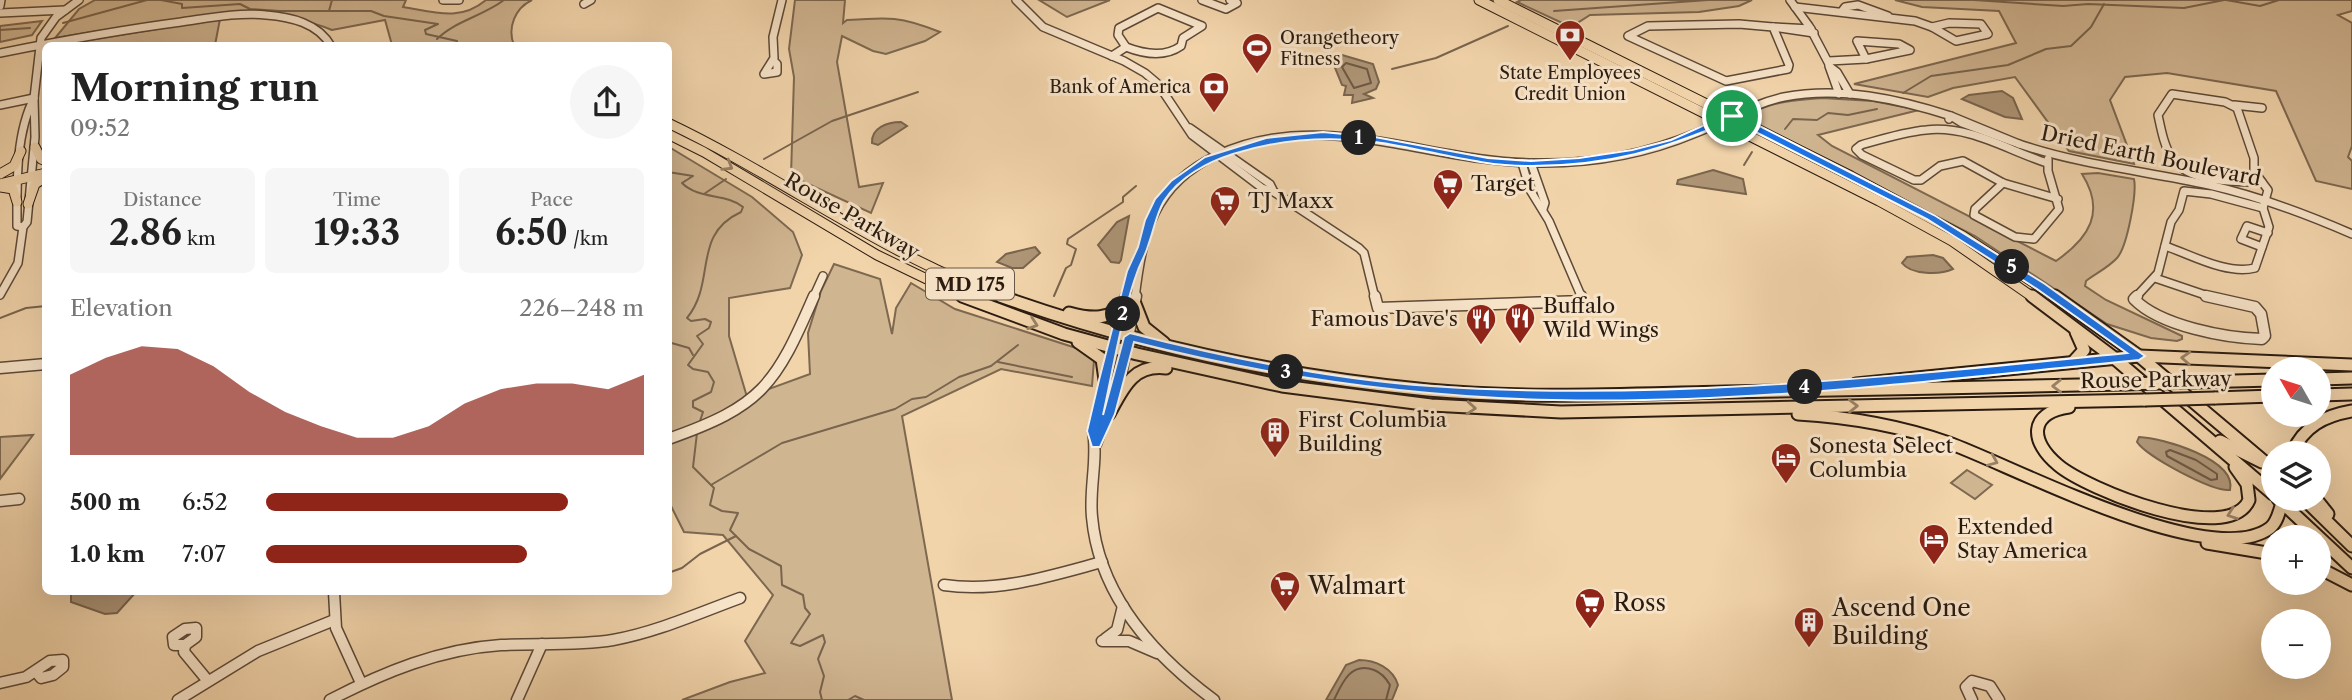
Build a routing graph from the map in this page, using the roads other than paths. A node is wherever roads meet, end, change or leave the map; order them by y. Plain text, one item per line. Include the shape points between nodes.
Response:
1 (1, 0) edge
2 (79, 0) edge
3 (443, 0) edge
4 (459, 0) edge
5 (782, 0) edge
6 (1016, 0) edge
7 (1202, 0) edge
8 (1230, 0) edge
9 (1479, 0) edge
10 (1790, 0) edge
11 (1499, 1) edge
12 (0, 6) edge
13 (1796, 7) junction
14 (65, 10) junction
15 (0, 13) edge
16 (1773, 27) junction
17 (1932, 27) junction
18 (1812, 31) junction
19 (52, 42) edge
20 (329, 42) edge
21 (40, 44) junction
22 (1129, 48) junction
23 (0, 53) edge
24 (1114, 57) junction
25 (773, 60) dead end
26 (1867, 60) junction
27 (1829, 64) junction
28 (1839, 94) junction
29 (1850, 94) junction
30 (34, 98) junction
31 (0, 105) edge
32 (2234, 105) junction
33 (2262, 108) dead end
34 (1728, 119) junction
35 (672, 125) edge
36 (672, 136) edge
37 (34, 148) junction
38 (22, 151) junction
39 (1221, 154) junction
40 (2048, 158) junction
41 (42, 160) edge
42 (1526, 163) junction
43 (42, 166) edge
44 (31, 173) junction
45 (42, 174) edge
46 (0, 175) edge
47 (18, 176) junction
48 (42, 178) edge
49 (2003, 183) junction
50 (2263, 183) junction
51 (0, 185) edge
52 (2058, 199) junction
53 (17, 202) junction
54 (28, 204) junction
55 (2265, 204) junction
56 (23, 227) junction
57 (2268, 233) junction
58 (2352, 234) edge
59 (2165, 246) junction
60 (2262, 247) junction
61 (937, 269) junction
62 (823, 276) dead end
63 (2155, 278) junction
64 (2021, 288) junction
65 (0, 295) edge
66 (1130, 303) junction
67 (2070, 324) junction
68 (1064, 334) junction
69 (1124, 335) junction
70 (2118, 340) junction
71 (1114, 348) junction
72 (1179, 351) junction
73 (1127, 352) junction
74 (2139, 356) junction
75 (2113, 357) junction
76 (2074, 361) junction
77 (42, 364) edge
78 (2352, 365) edge
79 (0, 368) edge
80 (2352, 378) edge
81 (2331, 379) edge
82 (1105, 380) junction
83 (2261, 380) edge
84 (1718, 394) junction
85 (2352, 394) edge
86 (2331, 395) edge
87 (2261, 396) edge
88 (1378, 400) junction
89 (2145, 400) junction
90 (1711, 410) junction
91 (2352, 411) edge
92 (1110, 414) junction
93 (2197, 427) junction
94 (2302, 433) junction
95 (672, 438) edge
96 (2298, 441) edge
97 (2301, 441) edge
98 (1096, 444) junction
99 (2261, 457) edge
100 (2261, 461) edge
101 (2261, 482) edge
102 (2064, 491) junction
103 (19, 499) dead end
104 (0, 501) edge
105 (2278, 511) edge
106 (2293, 511) edge
107 (2316, 511) edge
108 (2327, 511) edge
109 (2352, 538) edge
110 (2352, 546) edge
111 (2261, 552) edge
112 (1102, 562) junction
113 (2352, 568) edge
114 (2331, 574) edge
115 (944, 585) dead end
116 (2352, 585) edge
117 (334, 595) edge
118 (740, 598) dead end
119 (1123, 606) junction
120 (332, 621) junction
121 (185, 645) dead end
122 (542, 645) junction
123 (1160, 655) junction
124 (37, 673) dead end
125 (208, 681) junction
126 (360, 683) junction
127 (0, 684) edge
128 (178, 700) edge
129 (330, 700) edge
130 (517, 700) edge
131 (1214, 700) edge
132 (1972, 700) edge
133 (2000, 700) edge

1 - 12 street
2 - 14 street
3 - 4 street
5 - 25 street
6 - 24 street via 1043,27
7 - 8 street via 1226,9 1237,3
9 - 11 main road
10 - 13 street
11 - 34 main road
13 - 17 street
13 - 18 street
14 - 15 street
14 - 21 street via 49,24
16 - 16 street via 1789,67 1735,81 1715,78 1628,36 1648,26
16 - 18 street
17 - 17 street via 1956,41 1988,34 1981,24
18 - 27 street
19 - 20 street via 250,14 309,24 324,32
21 - 23 street
21 - 30 street
22 - 22 street via 1118,35 1119,28 1158,8 1202,26 1182,38 1175,51
22 - 24 street
24 - 39 street via 1158,83 1192,135
26 - 26 street via 1899,53 1910,50 1899,44 1857,41
26 - 27 street
27 - 28 street
27 - 29 street
28 - 29 street, Dried Earth Boulevard
28 - 34 street, Dried Earth Boulevard via 1774,100
29 - 40 street, Dried Earth Boulevard via 1905,103 1950,117
30 - 31 street
30 - 37 street
30 - 38 street
32 - 33 street
32 - 50 street via 2254,158 2255,174
32 - 50 street via 2171,96 2158,115 2172,159 2183,169 2206,176
34 - 42 street via 1633,153
34 - 64 main road via 1919,222
34 - 70 main road via 1930,217
35 - 61 main road, Rouse Parkway / MD 175
36 -> 68 main road, Rouse Parkway / MD 175 via 899,267 975,302
37 - 41 main road
37 - 44 street
38 - 46 main road via 14,166
38 - 47 street
39 - 42 street via 1280,138 1335,136 1470,159
39 - 42 street via 1262,188 1362,251 1378,308 1583,301 1543,209 1530,190
39 - 66 street via 1183,175 1167,191 1150,220 1132,271
40 - 49 street via 1942,129 1856,147 1862,155 1910,179 1921,180 1940,166 1959,161 1971,163
40 - 52 street via 2047,170
40 - 55 street, Dried Earth Boulevard via 2207,184
43 - 44 main road
44 - 45 main road
44 - 47 main road
44 - 54 street
46 - 47 main road
47 - 51 main road
47 - 53 street
48 - 54 main road
49 - 52 street
49 - 52 street via 1974,213 2022,240 2034,239 2052,220 2059,209
50 - 55 street via 2268,190
51 - 53 main road via 13,189
53 - 56 street via 17,226
54 - 56 street
55 - 57 street
55 - 58 street, Dried Earth Boulevard
55 - 59 street via 2184,191
56 - 65 street via 20,261
57 - 60 street
57 - 60 street via 2247,226 2241,239
59 - 60 street via 2246,271 2255,268
59 - 63 street
61 - 66 main road via 1084,317 1108,316
61 - 69 main road, Rouse Parkway / MD 175 via 1034,309
62 - 95 street via 791,345 765,386 737,411
63 - 63 street via 2134,299 2137,305 2213,332 2258,340 2265,336 2255,307
64 - 67 main road
64 - 70 main road via 2044,294
66 - 69 street
66 - 72 main road via 1143,328
67 - 75 main road
67 - 76 main road via 2084,346 2082,356
68 - 71 main road, Rouse Parkway / MD 175
68 - 82 main road via 1099,355
69 - 71 street
69 - 72 main road, Rouse Parkway / MD 175
69 - 73 street
70 - 74 main road
71 - 73 main road, Rouse Parkway / MD 175
71 - 82 street
72 - 84 main road, Rouse Parkway / MD 175 via 1286,372 1441,391 1553,396
73 - 88 main road, Rouse Parkway / MD 175 via 1246,380
73 - 92 street
74 - 75 main road
78 -> 74 main road
74 - 99 main road
75 - 76 main road
75 - 93 main road
76 - 84 main road
77 - 79 street
80 - 81 main road
82 - 98 street via 1093,431
83 -> 84 main road, Rouse Parkway / MD 175, bridge
85 - 86 main road
87 - 89 main road, Rouse Parkway / MD 175, bridge
88 -> 90 main road, Rouse Parkway / MD 175 via 1525,411
88 - 92 main road via 1245,384 1152,366 1133,374
90 -> 89 main road, Rouse Parkway / MD 175
93 -> 89 main road via 2246,483 2249,502 2233,516 2197,517 2120,497 2069,473 2049,457 2038,439 2037,425 2048,412
90 -> 102 main road via 1828,416 1886,426 1975,453
91 - 94 main road via 2319,420
92 - 98 street
93 - 100 main road
93 - 101 main road
94 - 96 main road
94 - 97 main road
98 - 112 street via 1092,522
102 - 105 main road via 2159,527 2217,538 2262,533 2277,519
102 - 111 main road via 2112,517 2159,533
103 - 104 street
106 - 113 main road
107 - 110 main road
108 - 109 main road
112 - 115 street via 1016,583
112 - 119 street
114 - 116 main road
117 - 120 street
118 - 122 street via 620,639
119 - 123 street
119 - 123 street via 1117,630 1102,641 1129,641
120 - 125 street via 258,651
120 - 126 street
121 - 125 street via 187,657
122 - 126 street via 455,651
122 - 130 street
123 - 131 street
124 - 127 street
125 - 128 street
126 - 129 street
132 - 133 street via 1966,690 1968,683 1980,681 1993,688

